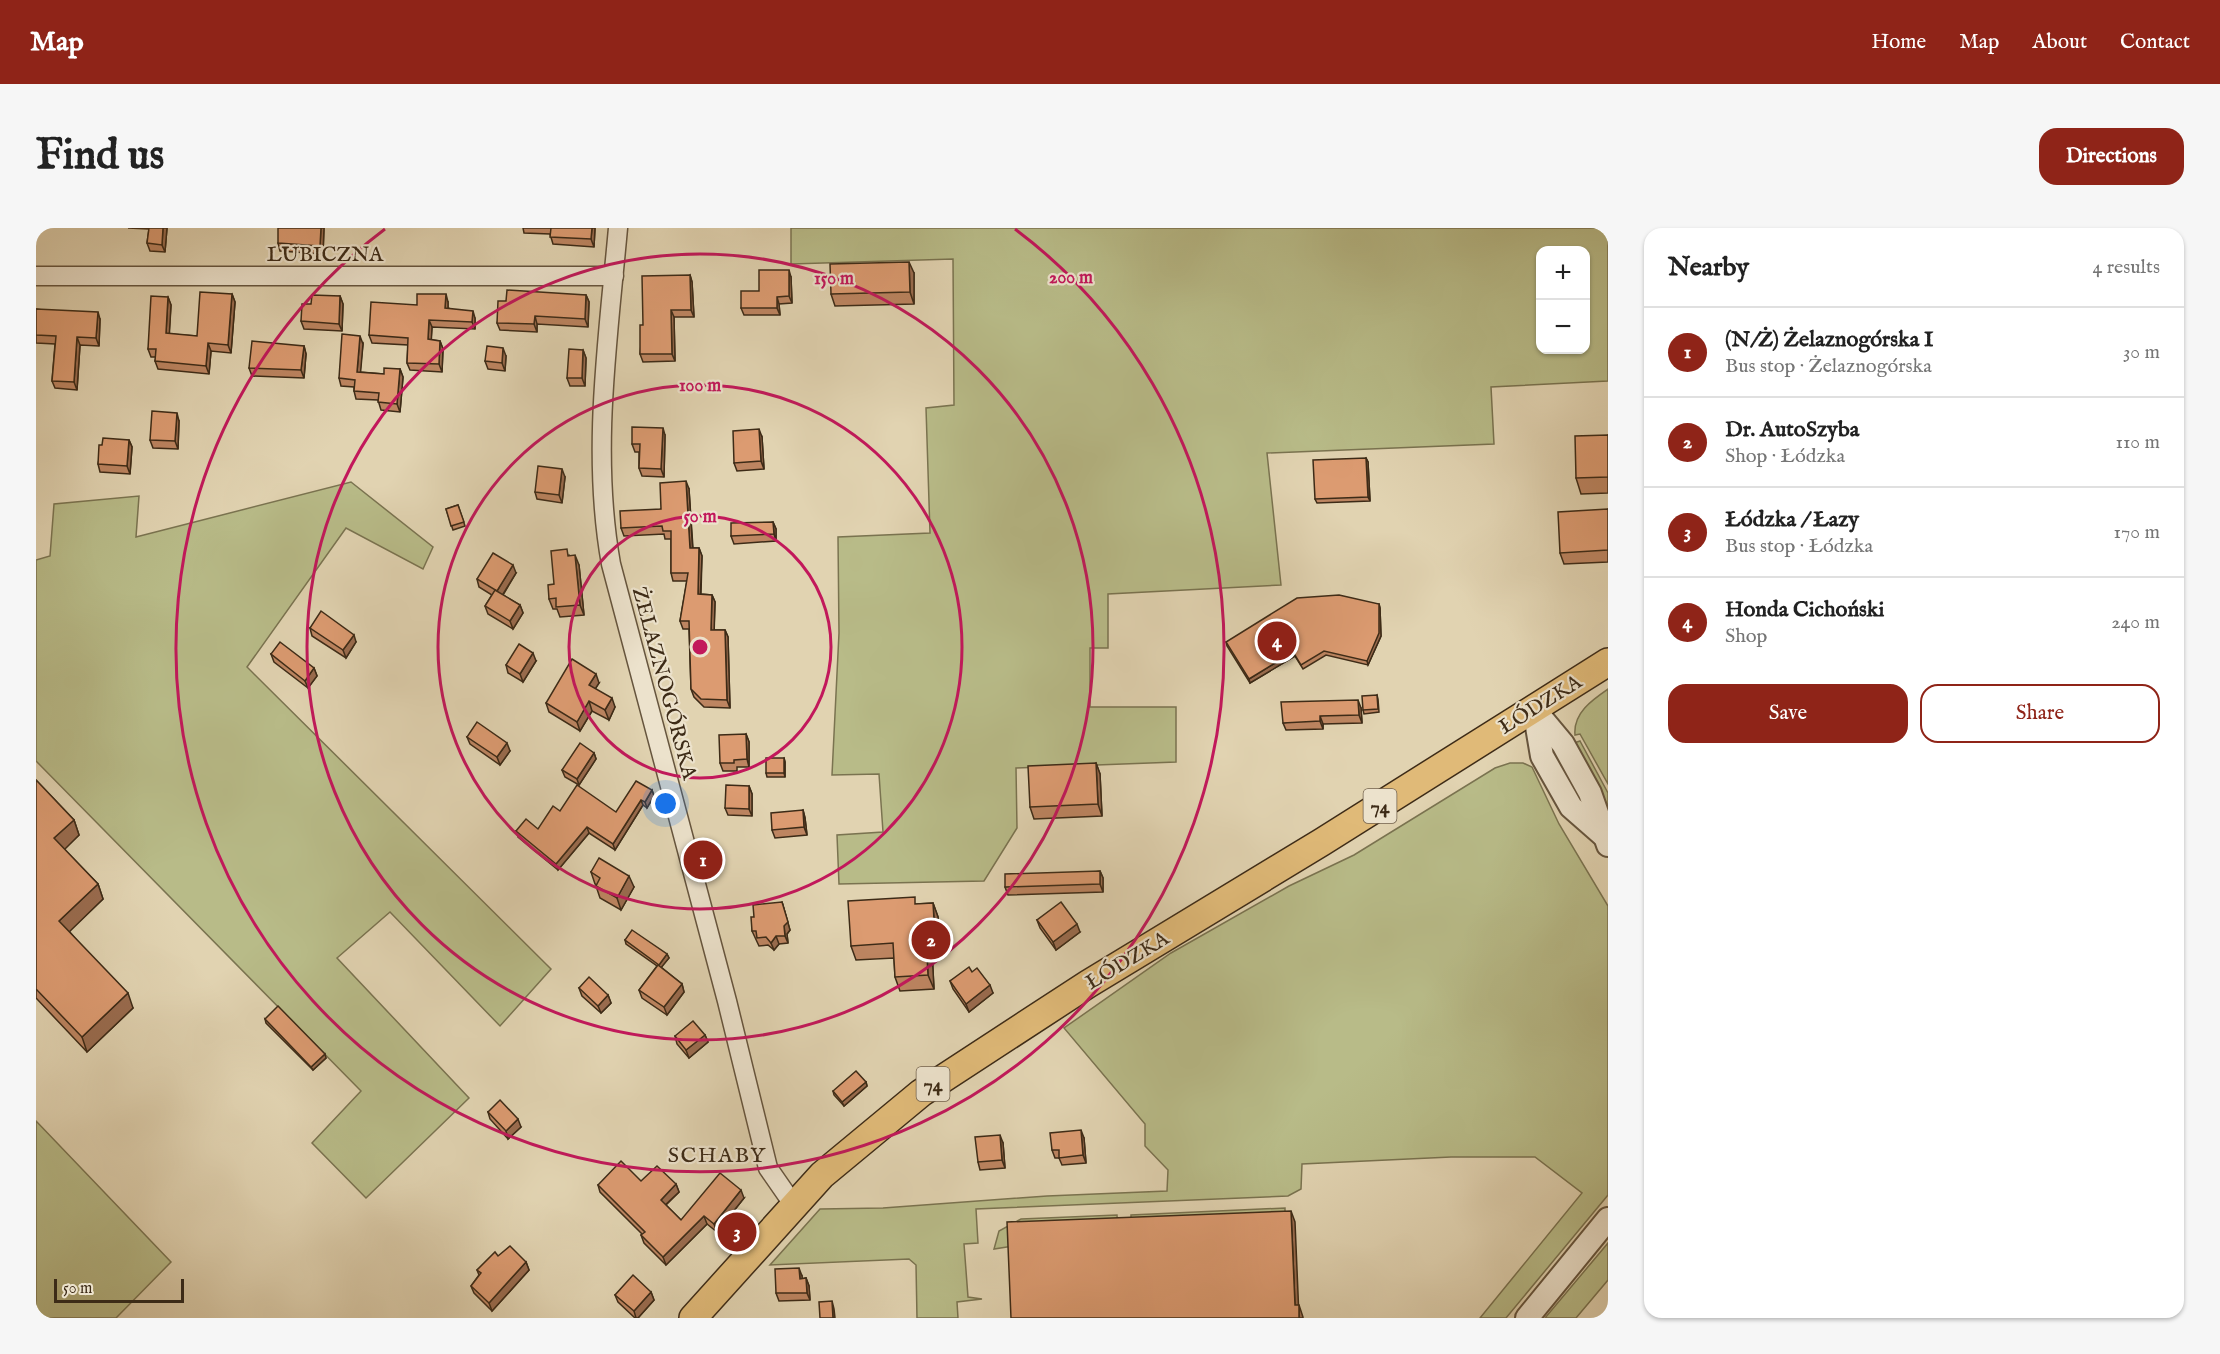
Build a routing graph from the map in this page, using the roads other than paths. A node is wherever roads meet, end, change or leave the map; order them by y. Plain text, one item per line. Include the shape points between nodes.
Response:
1 (618, 228) edge
2 (36, 276) edge
3 (614, 276) junction
4 (1608, 662) edge
5 (1533, 708) junction
6 (1605, 840) edge
7 (793, 1204) junction
8 (1608, 1219) edge
9 (693, 1318) edge
10 (1527, 1318) edge

1 - 3 street, ŻELAZNOGÓRSKA
2 - 3 street, LUBICZNA
3 - 7 street, ŻELAZNOGÓRSKA via 600,457 611,564 728,1001 768,1168
4 - 5 main road, ŁÓDZKA / 74
5 - 6 street via 1563,744 1580,774
5 - 7 main road, ŁÓDZKA / 74 via 956,1068 859,1142
7 - 9 main road, ŁÓDZKA / 74
8 - 10 street

